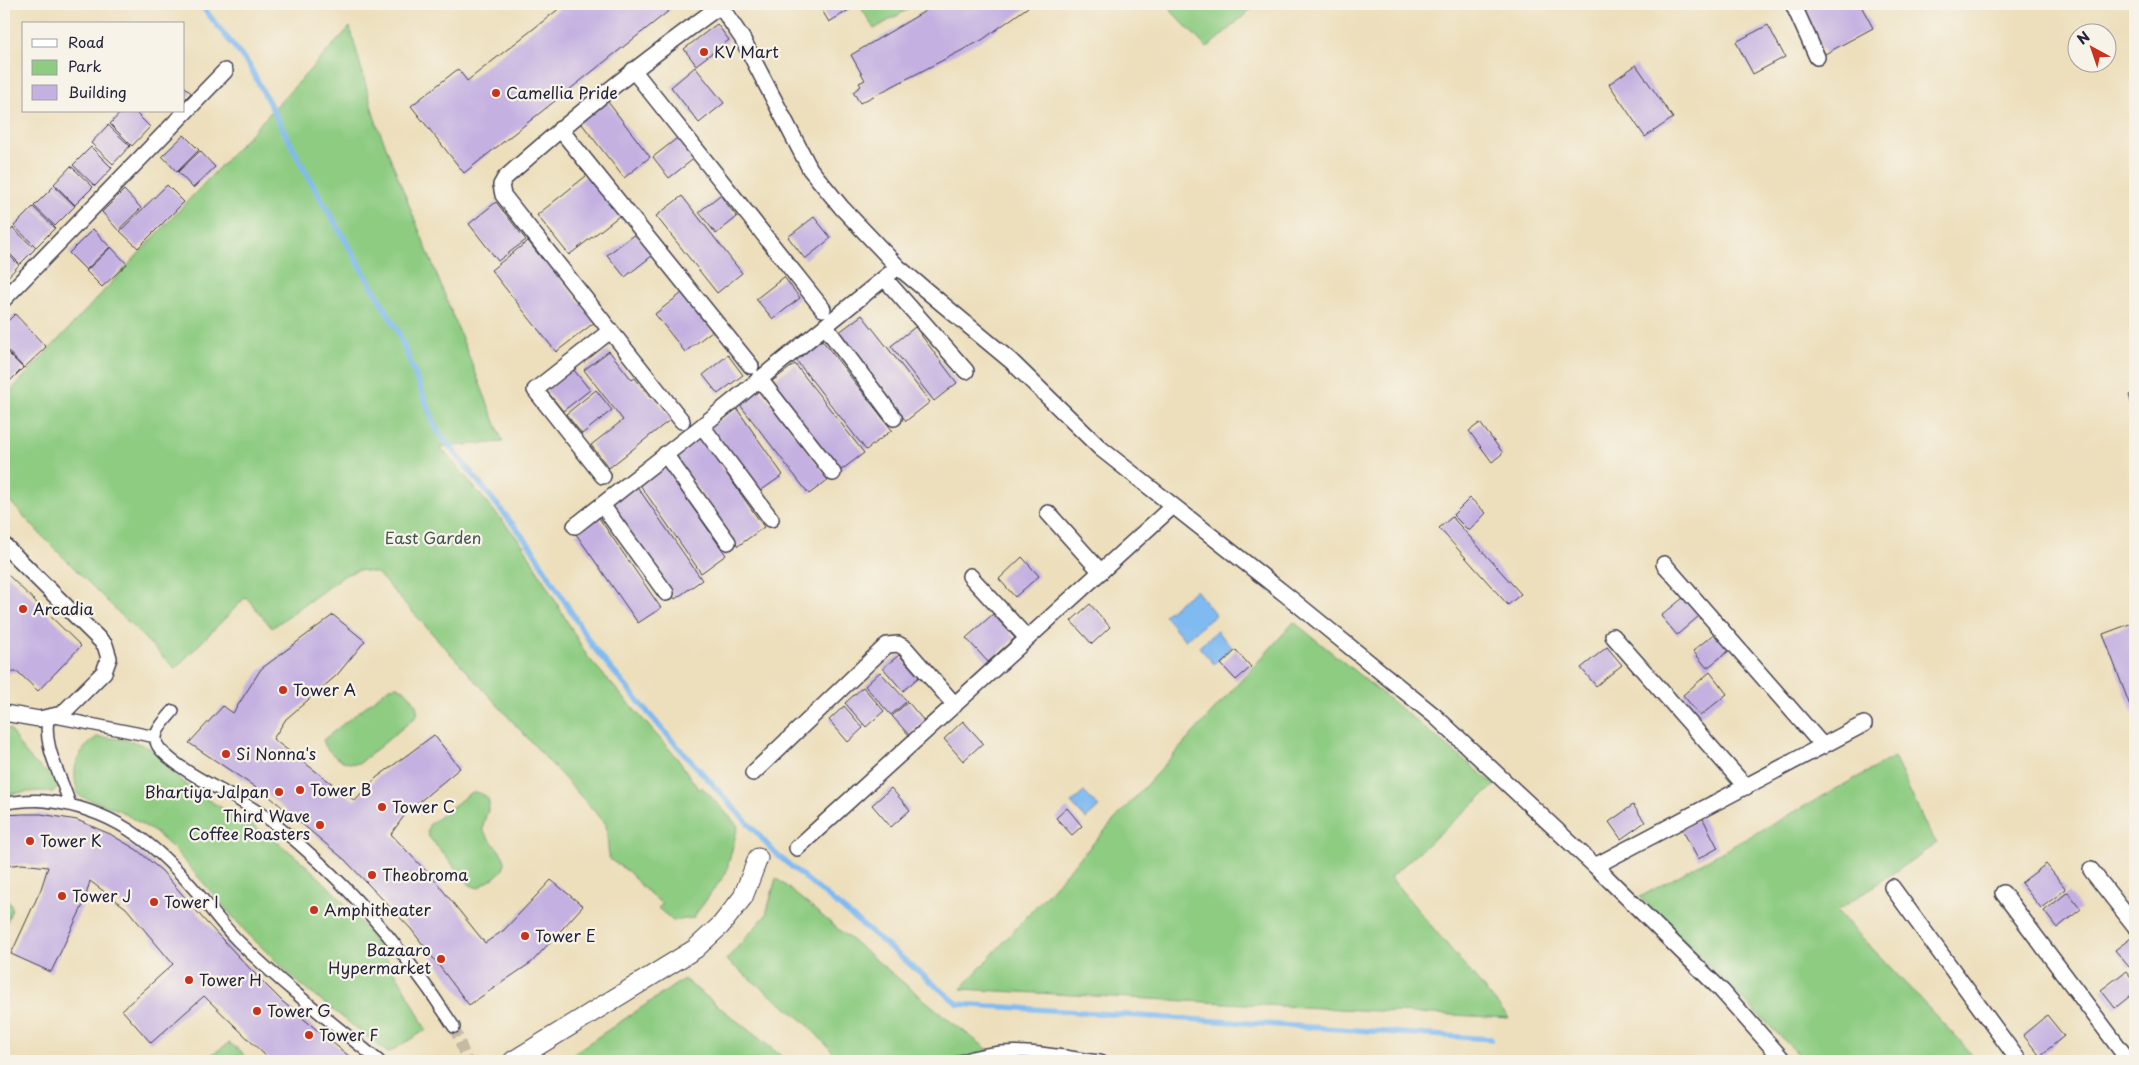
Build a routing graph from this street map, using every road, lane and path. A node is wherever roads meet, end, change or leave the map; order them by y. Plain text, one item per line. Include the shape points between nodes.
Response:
1 (1793, 4) edge
2 (720, 5) edge
3 (1817, 57) dead end
4 (633, 70) junction
5 (225, 71) dead end
6 (560, 129) junction
7 (898, 267) junction
8 (885, 279) junction
9 (4, 299) edge
10 (823, 310) dead end
11 (825, 326) junction
12 (610, 331) junction
13 (966, 371) dead end
14 (755, 372) junction
15 (894, 418) dead end
16 (682, 422) dead end
17 (702, 426) junction
18 (665, 454) junction
19 (833, 473) dead end
20 (603, 476) dead end
21 (602, 504) junction
22 (1173, 506) junction
23 (1048, 513) dead end
24 (771, 519) dead end
25 (575, 526) dead end
26 (728, 542) dead end
27 (4, 545) edge
28 (1664, 564) dead end
29 (1100, 572) junction
30 (970, 576) dead end
31 (666, 593) dead end
32 (1613, 636) dead end
33 (1028, 638) junction
34 (955, 704) junction
35 (173, 711) dead end
36 (4, 712) edge
37 (51, 718) junction
38 (1864, 724) dead end
39 (156, 737) junction
40 (1823, 746) junction
41 (753, 773) dead end
42 (1746, 787) junction
43 (4, 803) edge
44 (70, 805) junction
45 (797, 848) dead end
46 (758, 858) dead end
47 (1595, 866) junction
48 (2091, 870) dead end
49 (1892, 887) dead end
50 (2003, 892) dead end
51 (2135, 926) edge
52 (454, 1027) tunnel mouth
53 (379, 1061) edge
54 (513, 1061) edge
55 (960, 1061) edge
56 (1100, 1061) edge
57 (1784, 1061) edge
58 (2019, 1061) edge
59 (2129, 1061) edge

1 - 3 street
2 - 4 street
2 - 7 street via 742,38 810,169
4 - 6 street
4 - 10 street
5 - 9 street
6 - 12 street via 505,178 501,185 503,195
6 - 14 street
7 - 8 street
7 - 22 street via 1011,361 1100,448
8 - 11 street
8 - 13 street
11 - 14 street
11 - 15 street
12 - 16 street
12 - 20 street via 535,390
14 - 17 street
14 - 19 street
17 - 18 street
17 - 24 street
18 - 21 street
18 - 26 street
21 - 25 street
21 - 31 street
22 - 29 street
22 - 47 street via 1436,718
23 - 29 street
27 - 37 street via 108,651 104,672 62,714
28 - 40 street
29 - 33 street
30 - 33 street
32 - 42 street
33 - 34 street
34 - 41 street via 905,648 898,644 887,645
34 - 45 street
35 - 39 street
36 - 37 street via 39,719
37 - 39 street
37 - 44 street via 47,739
38 - 40 street
39 - 52 street via 159,748 181,766 270,820 329,871 407,958
40 - 42 street
42 - 47 street
43 - 44 street via 44,800
44 - 53 street via 104,815 130,829 163,854 236,939 300,998
46 - 54 street via 743,897 722,925 695,949
47 - 57 street via 1722,991
48 - 51 street
49 - 58 street
50 - 59 street
55 - 56 street via 1016,1050

